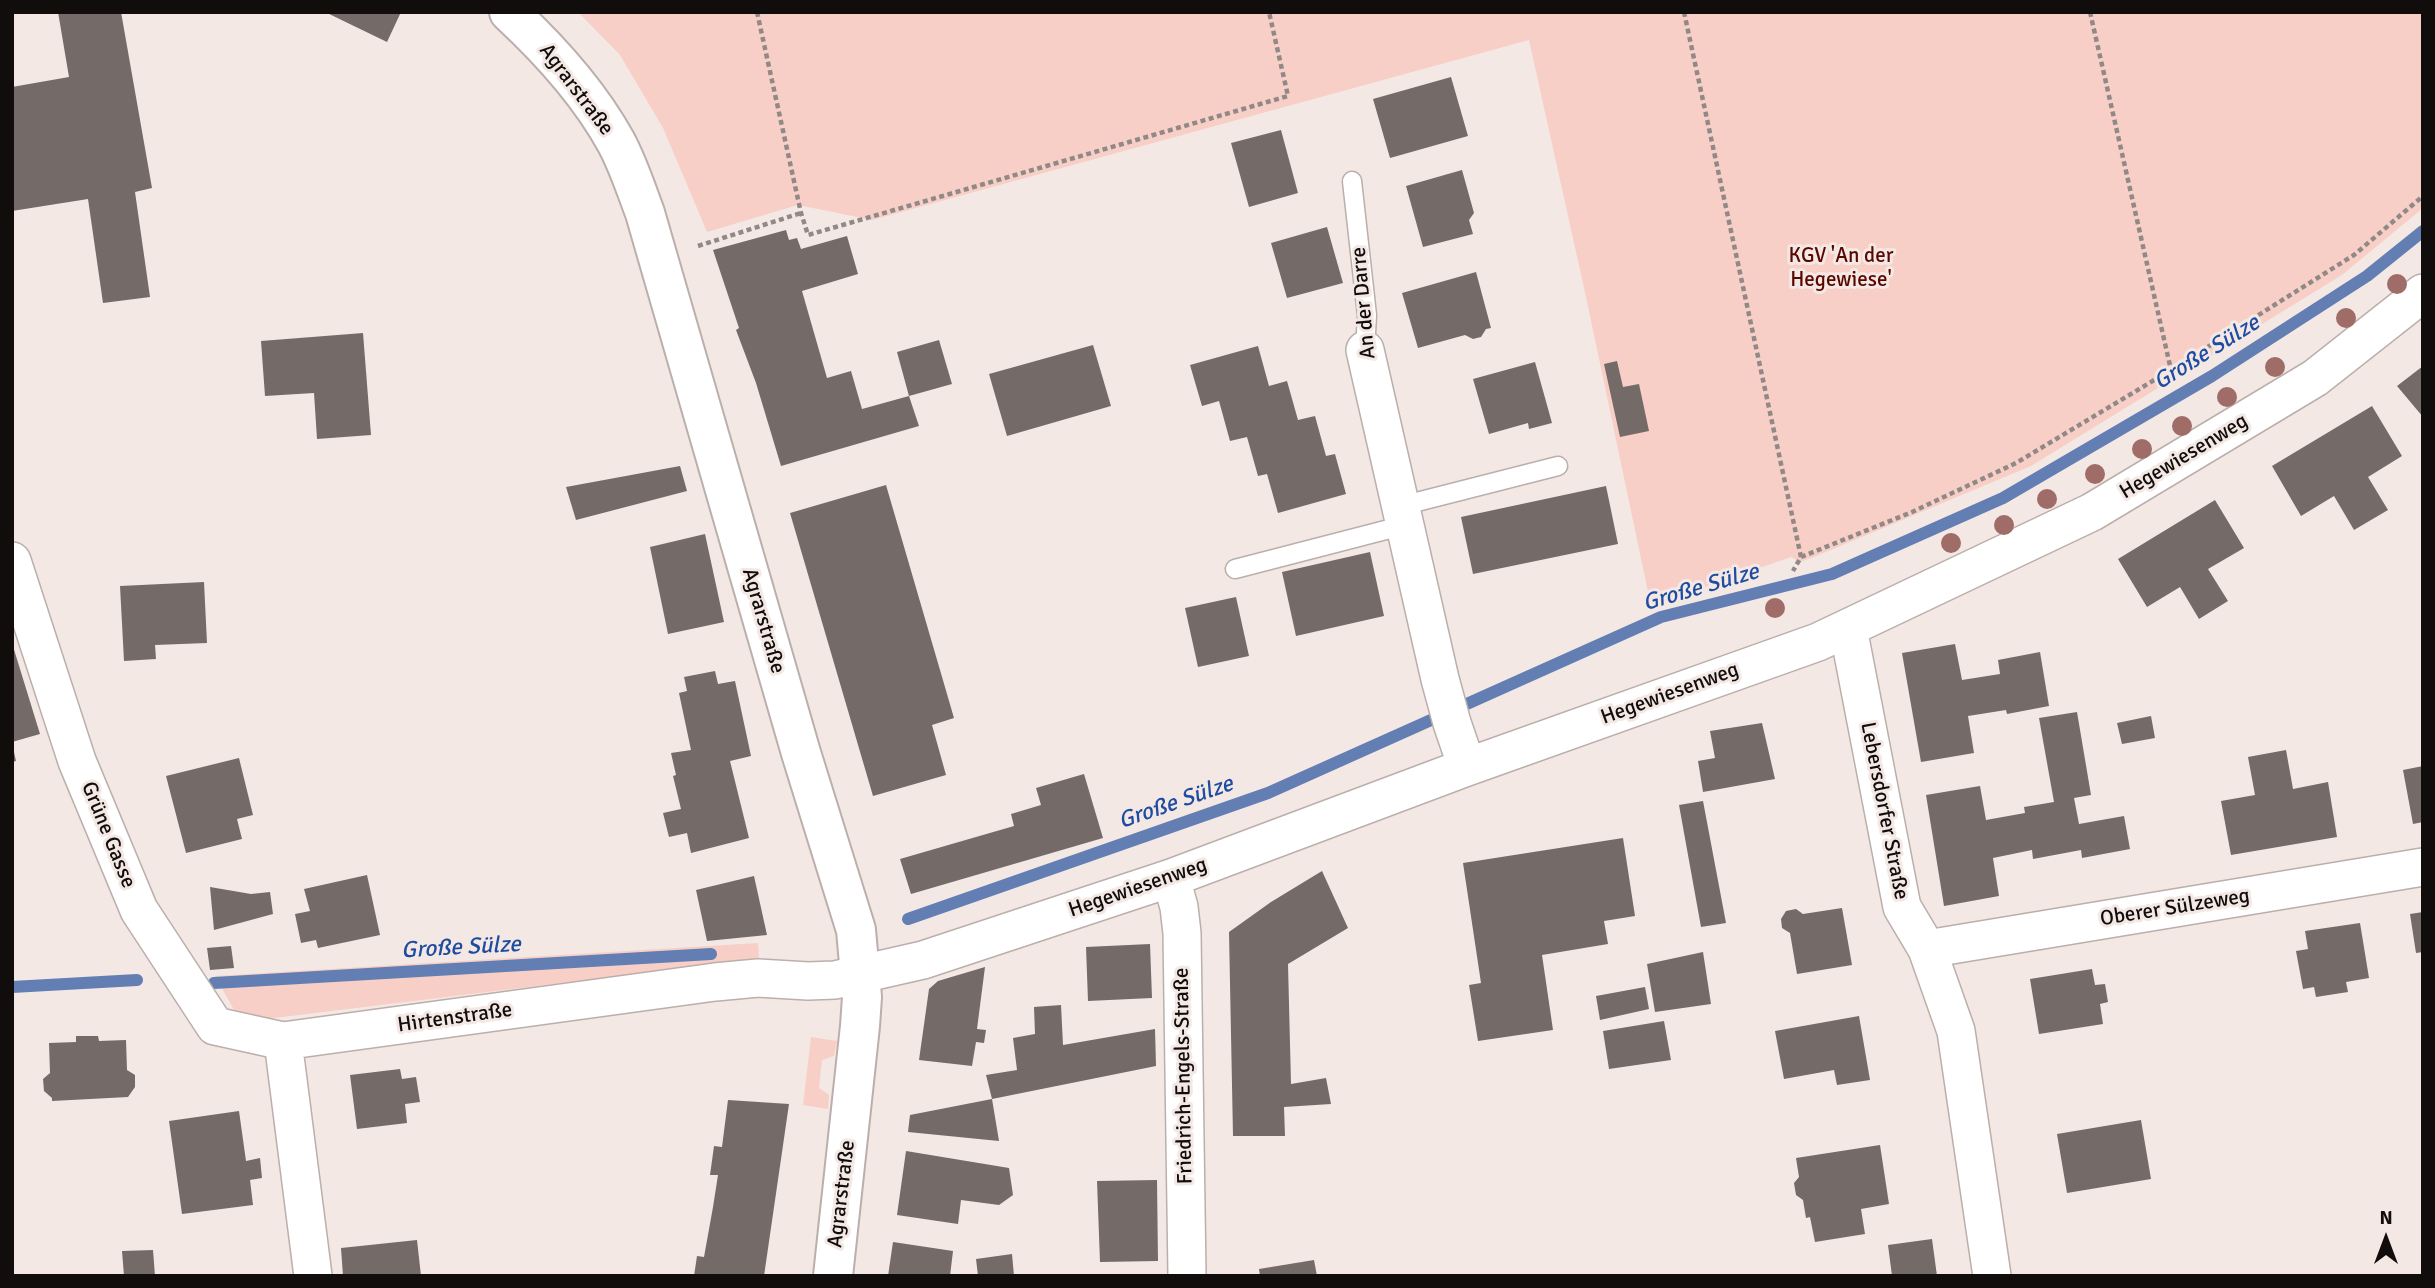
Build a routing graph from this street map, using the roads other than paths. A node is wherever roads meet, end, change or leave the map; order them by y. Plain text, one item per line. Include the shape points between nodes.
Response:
1 (509, 12) edge
2 (1352, 181) dead end
3 (2423, 293) edge
4 (1365, 350) joint
5 (1558, 466) dead end
6 (1403, 516) junction
7 (12, 561) edge
8 (1235, 569) dead end
9 (1848, 628) junction
10 (1467, 767) junction
11 (2423, 867) edge
12 (1171, 878) junction
13 (1927, 949) junction
14 (861, 975) junction
15 (283, 1041) junction
16 (313, 1276) edge
17 (833, 1276) edge
18 (1187, 1276) edge
19 (1992, 1276) edge

1 - 14 main road, Agrarstraße via 577,84 617,144 645,213 856,930
2 - 4 lane, An der Darre via 1367,316
3 - 9 street, Hegewiesenweg via 2315,378 2092,512
4 - 6 street, An der Darre
5 - 6 lane
6 - 8 lane
6 - 10 street, An der Darre via 1440,680
7 - 15 street, Grüne Gasse via 77,761 139,910 215,1026
9 - 10 street, Hegewiesenweg
9 - 13 street, Lebersdorfer Straße via 1902,907
10 - 12 street, Hegewiesenweg
11 - 13 street, Oberer Sülzeweg
12 - 14 street, Hegewiesenweg via 923,960
12 - 18 street, Friedrich-Engels-Straße via 1182,933
13 - 19 street, Lebersdorfer Straße via 1956,1031
14 - 15 street, Hirtenstraße via 715,982
14 - 17 main road, Agrarstraße via 859,1047
15 - 16 street

